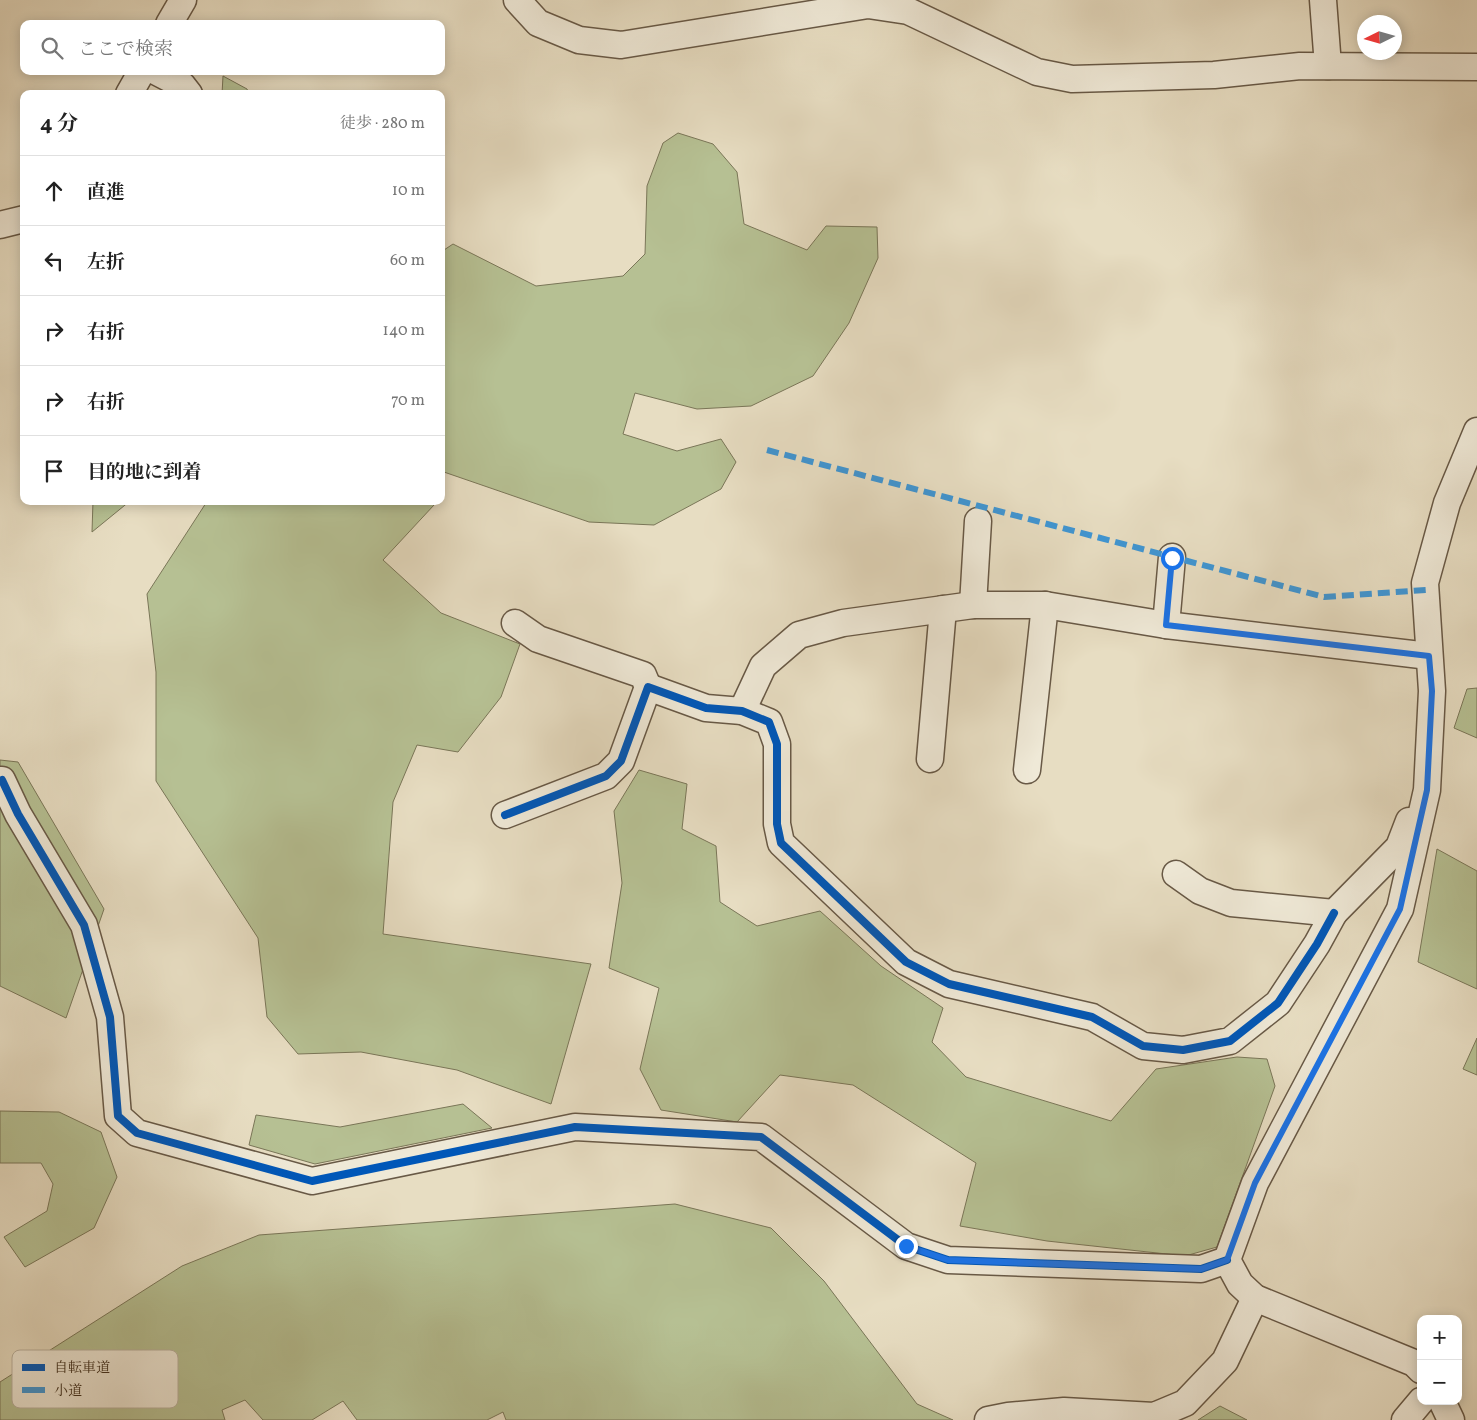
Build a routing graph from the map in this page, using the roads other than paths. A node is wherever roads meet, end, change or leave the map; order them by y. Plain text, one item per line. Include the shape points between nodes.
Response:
1 (183, 0) edge
2 (518, 0) edge
3 (1323, 0) edge
4 (171, 20) edge
5 (1328, 66) junction
6 (1477, 67) edge
7 (140, 75) edge
8 (163, 75) edge
9 (131, 90) edge
10 (186, 90) edge
11 (20, 220) edge
12 (0, 225) edge
13 (1477, 431) edge
14 (978, 521) dead end
15 (1172, 558) dead end
16 (973, 605) junction
17 (1045, 605) junction
18 (943, 609) junction
19 (515, 623) dead end
20 (1166, 625) junction
21 (1429, 656) junction
22 (648, 687) junction
23 (742, 711) junction
24 (930, 760) dead end
25 (1028, 770) dead end
26 (2, 780) dead end
27 (1427, 790) junction
28 (505, 815) dead end
29 (1176, 874) dead end
30 (1334, 913) junction
31 (1227, 1260) junction
32 (1255, 1298) junction
33 (1417, 1366) edge
34 (1418, 1405) edge
35 (1423, 1405) edge
36 (1444, 1405) edge
37 (988, 1420) edge
38 (1406, 1420) edge
39 (1429, 1420) edge
40 (1451, 1420) edge

1 - 4 street
2 - 5 street via 538,23 579,40 621,46 868,5 908,11 1036,72 1072,80 1214,75
3 - 5 street
5 - 6 street
7 - 9 street
8 - 10 street
11 - 12 street
13 - 21 street via 1447,503 1425,583
14 - 16 street
15 - 20 street
16 - 17 street
16 - 18 street
17 - 20 street
17 - 25 street
18 - 23 street via 843,623 798,635 762,666
18 - 24 street
19 - 22 street via 538,639 643,675
20 - 21 street
21 - 27 street via 1432,691
22 - 23 street via 706,708
22 - 28 street via 621,761 606,776
23 - 30 street via 768,722 777,744 777,824 781,843 906,962 949,984 1092,1017 1144,1046 1183,1050 1230,1041 1278,1003
26 - 31 street via 18,814 84,925 110,1017 118,1116 137,1132 312,1181 575,1127 761,1137 906,1246 948,1260 1201,1269
27 - 30 street via 1412,812 1399,847
27 - 31 street via 1400,909 1255,1183
29 - 30 street via 1200,891 1231,903
31 - 32 street via 1240,1284
32 - 33 street
32 - 37 street via 1225,1361 1185,1403 1154,1416 1064,1411
34 - 38 street
35 - 39 street
36 - 40 street

